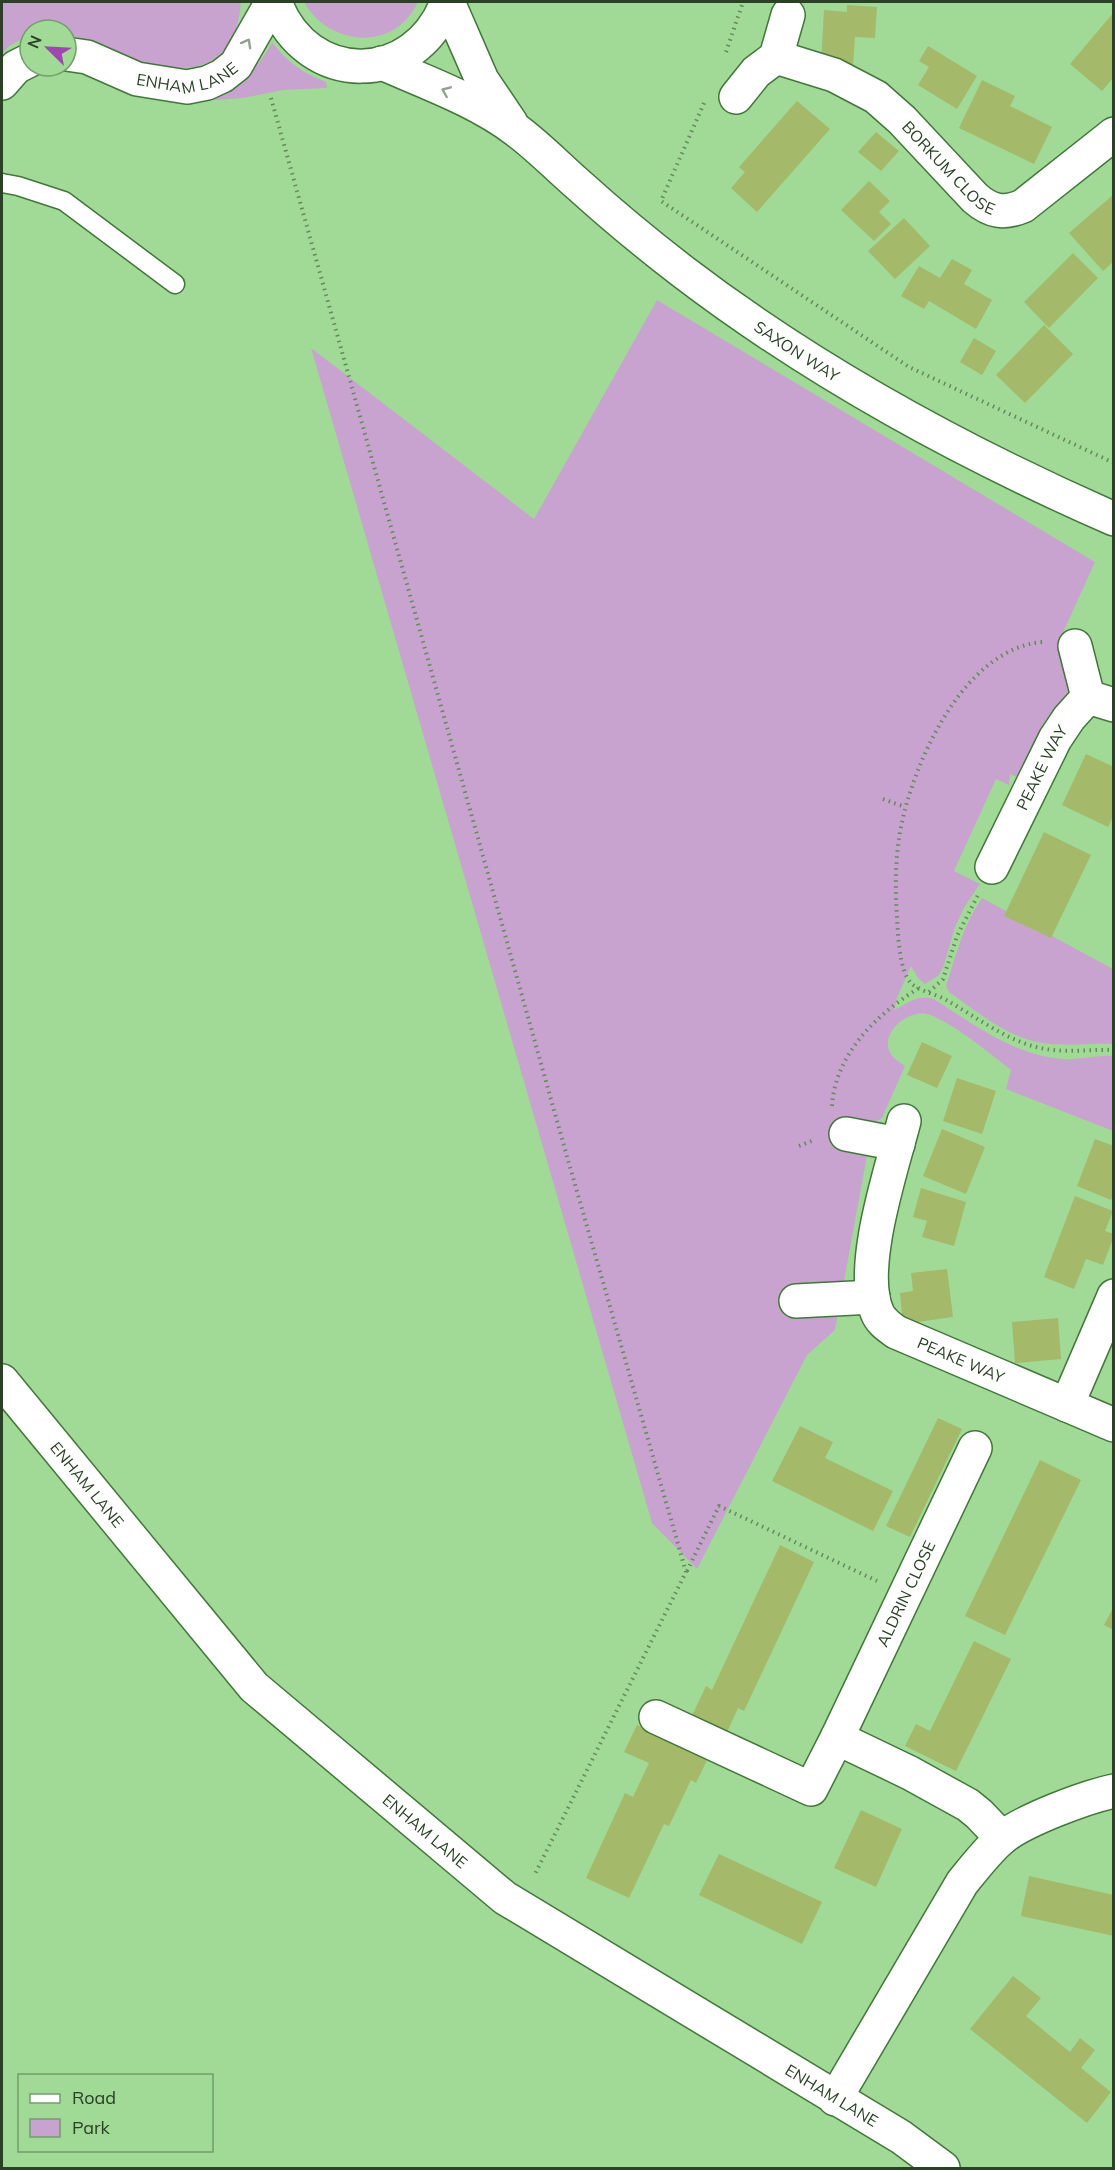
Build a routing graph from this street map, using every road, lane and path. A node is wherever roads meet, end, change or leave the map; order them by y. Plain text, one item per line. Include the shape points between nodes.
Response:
1 (273, 2) edge
2 (447, 2) edge
3 (743, 2) edge
4 (785, 8) edge
5 (725, 54) dead end
6 (78, 56) edge
7 (776, 57) junction
8 (382, 63) junction
9 (18, 66) edge
10 (2, 83) edge
11 (721, 97) joint
12 (271, 98) dead end
13 (515, 130) junction
14 (1113, 134) edge
15 (2, 183) edge
16 (175, 284) dead end
17 (1113, 463) edge
18 (1113, 519) edge
19 (1075, 646) dead end
20 (1101, 701) edge
21 (883, 799) dead end
22 (905, 807) dead end
23 (992, 867) joint
24 (919, 988) dead end
25 (930, 992) dead end
26 (839, 1124) joint
27 (1113, 1296) edge
28 (873, 1297) junction
29 (796, 1301) dead end
30 (2, 1381) edge
31 (1067, 1405) junction
32 (1113, 1425) edge
33 (975, 1448) dead end
34 (686, 1572) junction
35 (906, 1594) junction
36 (656, 1717) dead end
37 (837, 1738) junction
38 (1113, 1791) edge
39 (1002, 1838) junction
40 (519, 1906) junction
41 (836, 2099) junction
42 (943, 2169) edge

6 -> 1 street, ENHAM LANE via 137,79 187,87 207,83 236,65
1 - 8 street via 289,30 315,53 348,65
2 - 8 street via 430,34 400,57
2 - 13 street, SAXON WAY via 482,80
3 - 5 path
4 - 7 street
7 - 11 street
7 - 14 street, BORKUM CLOSE via 834,75 876,97 975,198 998,212 1023,206
13 -> 8 street, SAXON WAY via 459,96
9 - 10 street
11 - 17 path via 661,201 909,367
12 - 34 path
13 - 18 street, SAXON WAY via 682,271 810,359 941,435
15 - 16 lane via 64,201
19 - 20 street
20 - 23 street, PEAKE WAY via 1069,718 1055,739
21 - 22 path
23 - 25 path via 965,918 943,979
24 - 26 path via 880,1016 848,1056 834,1085
26 - 28 street, PEAKE WAY via 901,1132 876,1233
27 - 31 street
28 - 29 street
28 - 31 street, PEAKE WAY via 884,1323 896,1332
30 - 40 street, ENHAM LANE via 254,1687
31 - 32 street, PEAKE WAY
33 - 35 street, ALDRIN CLOSE
34 - 35 path via 719,1506
34 - 40 path
35 - 37 street, ALDRIN CLOSE
36 - 37 street, ALDRIN CLOSE via 812,1789
37 - 39 street via 961,1801
38 - 39 street via 1031,1821
39 - 41 street via 962,1883
40 - 41 street, ENHAM LANE
41 - 42 street, ENHAM LANE via 901,2137

